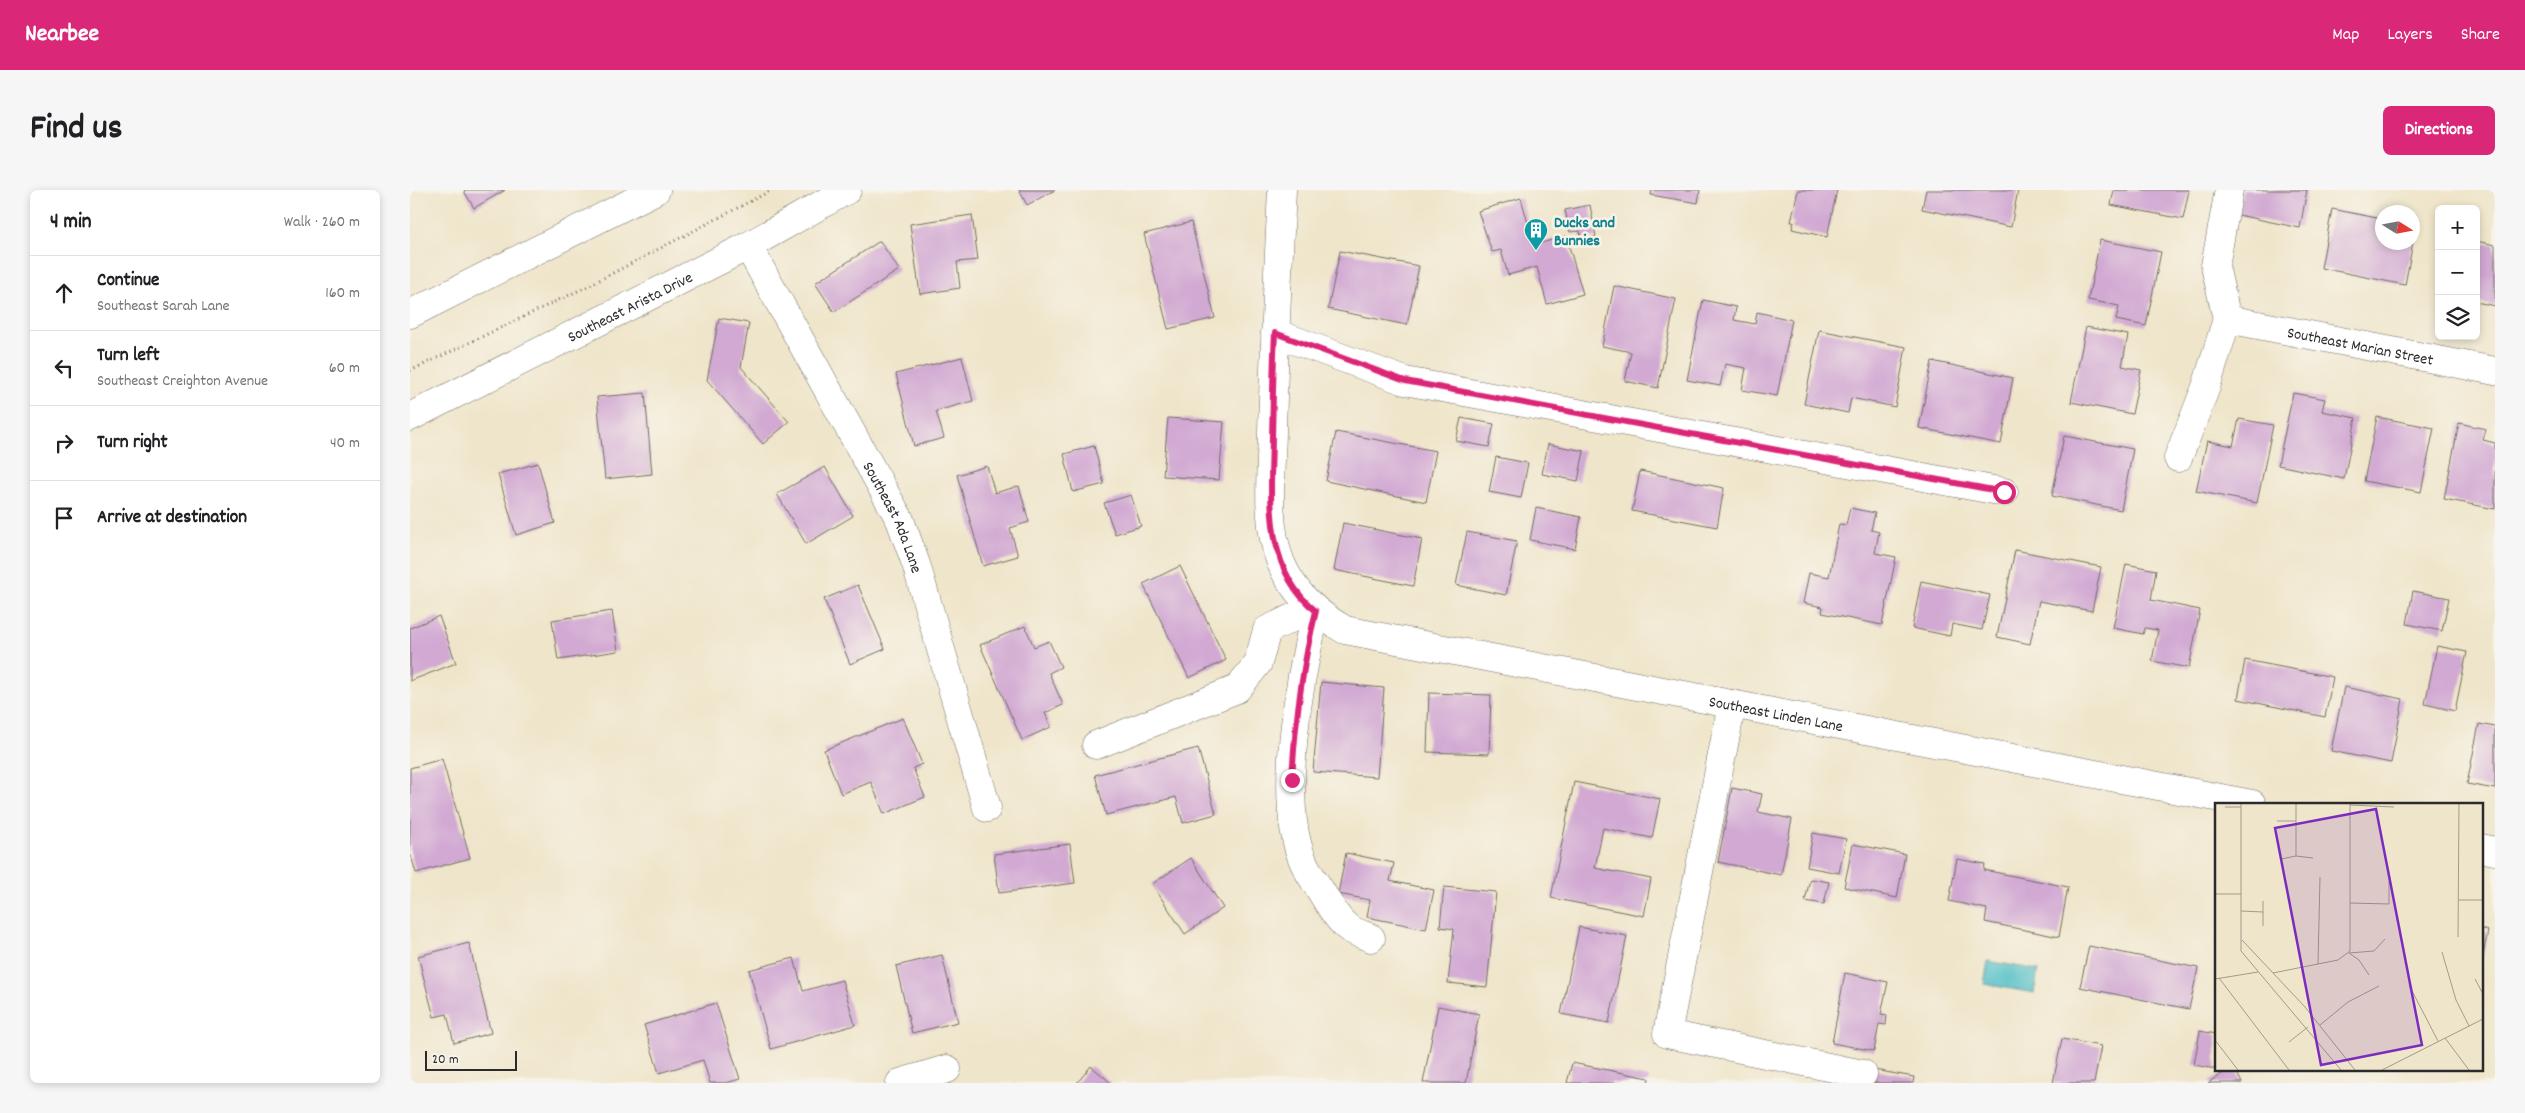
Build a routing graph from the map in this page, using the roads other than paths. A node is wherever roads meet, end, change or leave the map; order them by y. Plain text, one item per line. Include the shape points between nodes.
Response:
1 (656, 190) edge
2 (847, 190) edge
3 (1282, 190) edge
4 (2229, 190) edge
5 (748, 246) junction
6 (410, 314) edge
7 (2227, 319) junction
8 (1275, 333) junction
9 (2495, 371) edge
10 (410, 417) edge
11 (2178, 458) dead end
12 (2004, 492) dead end
13 (1312, 608) junction
14 (1732, 704) junction
15 (1096, 745) dead end
16 (2247, 803) edge
17 (987, 808) dead end
18 (2482, 848) edge
19 (2495, 851) edge
20 (1371, 938) dead end
21 (947, 1069) dead end
22 (1863, 1074) dead end
23 (900, 1083) edge

1 - 6 street
2 - 5 street, Southeast Arista Drive
3 - 8 street
4 - 7 street via 2215,266
5 - 10 street, Southeast Arista Drive
5 - 17 street, Southeast Ada Lane via 900,520 916,564
7 - 9 street, Southeast Marian Street
7 - 11 street via 2206,387
8 - 12 street via 1405,381
8 - 13 street via 1271,509 1275,542 1293,586
13 - 14 street, Southeast Linden Lane via 1346,630
13 - 15 street via 1267,630 1258,663 1238,689
13 - 20 street via 1295,728 1293,825 1304,863 1326,900 1346,927
14 - 16 street, Southeast Linden Lane
14 - 22 street via 1667,1034
18 - 19 street
21 - 23 street

